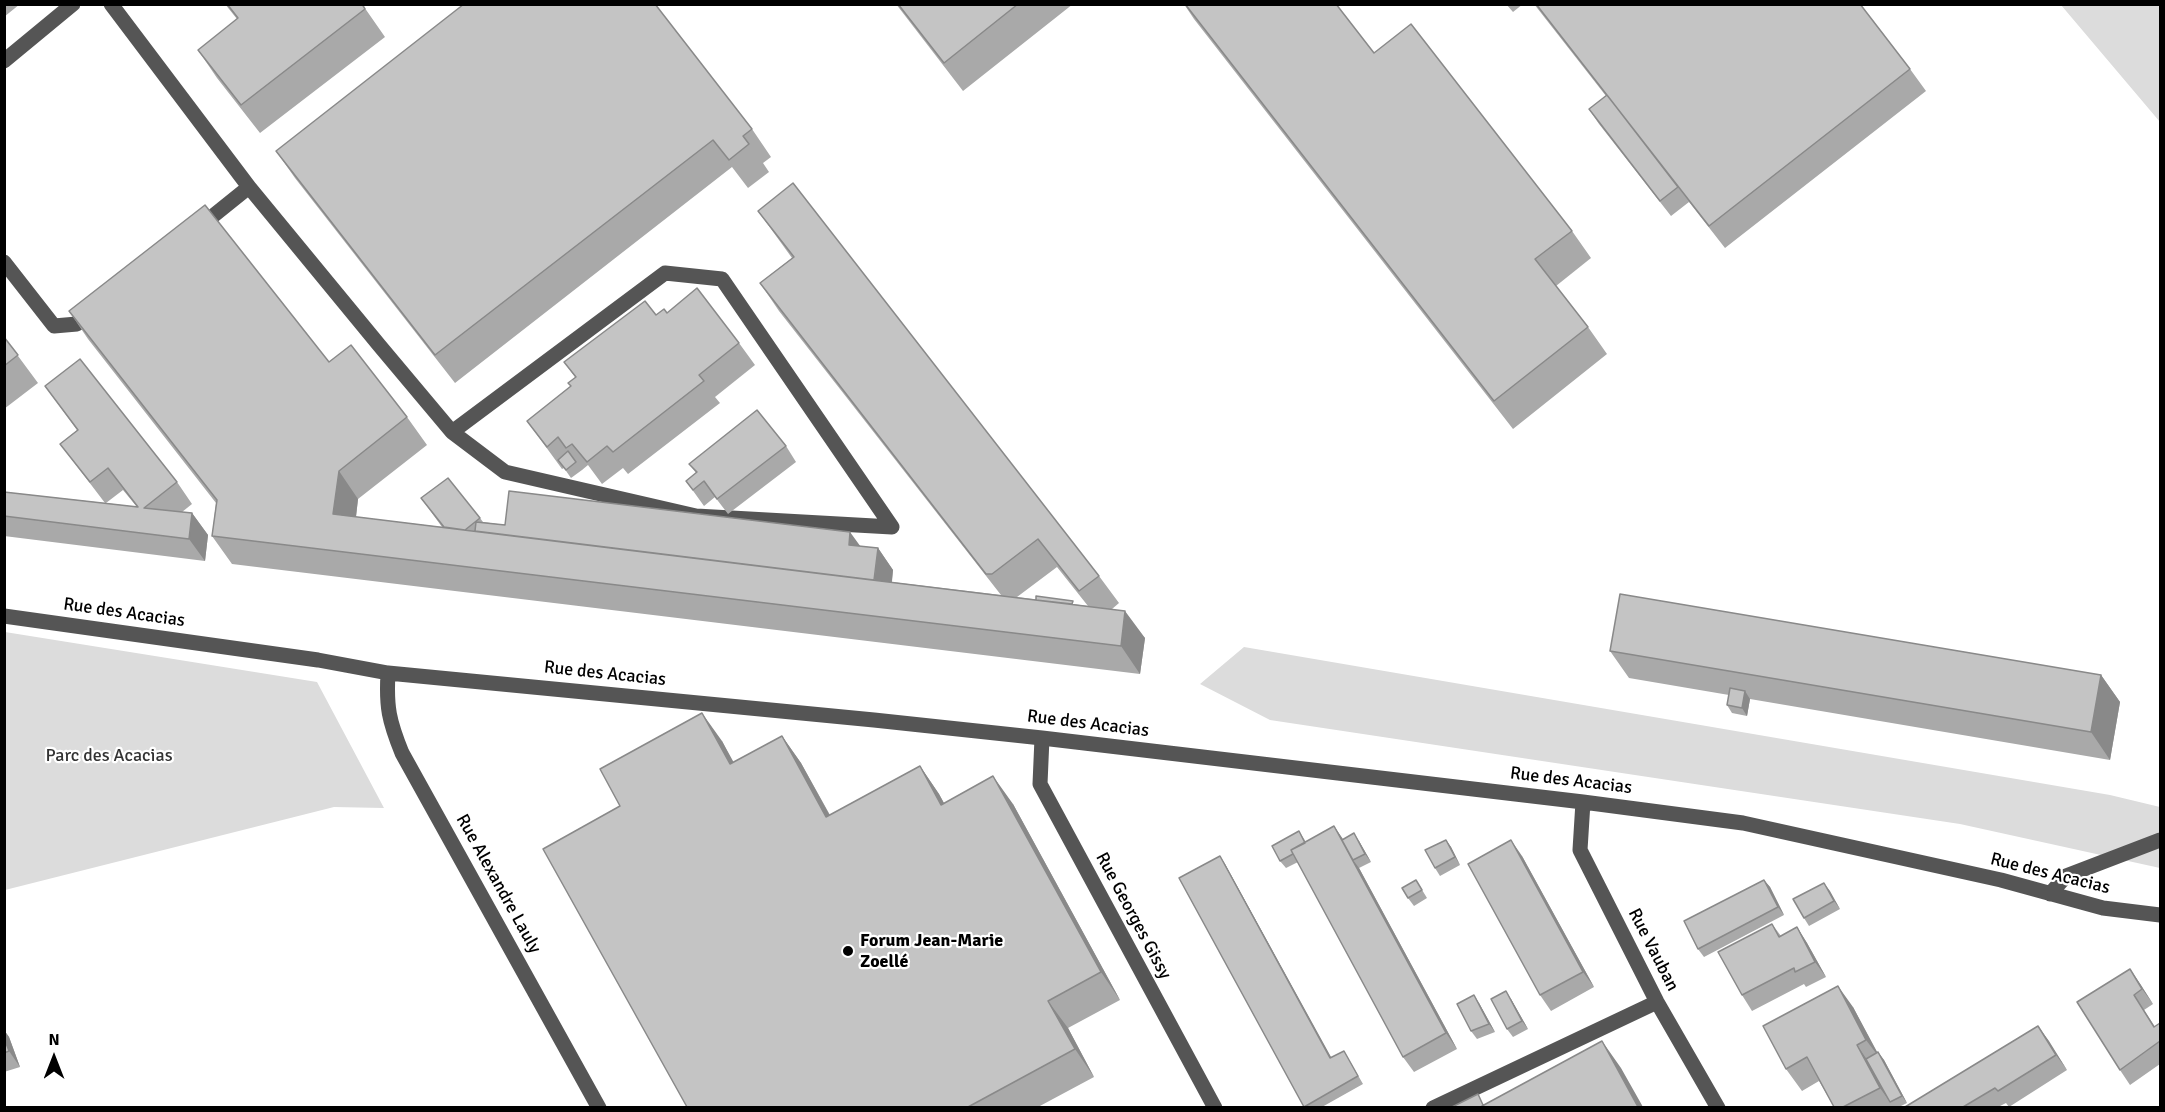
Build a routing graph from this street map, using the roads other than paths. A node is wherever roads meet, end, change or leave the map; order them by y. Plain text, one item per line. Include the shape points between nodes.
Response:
1 (73, 4) edge
2 (111, 4) edge
3 (4, 61) edge
4 (249, 187) junction
5 (186, 237) edge
6 (4, 262) edge
7 (105, 303) edge
8 (452, 432) junction
9 (4, 616) edge
10 (388, 673) junction
11 (1042, 738) junction
12 (1583, 802) junction
13 (2160, 840) edge
14 (2050, 894) junction
15 (2160, 915) edge
16 (1657, 1002) junction
17 (599, 1107) edge
18 (1215, 1107) edge
19 (1433, 1107) edge
20 (1718, 1107) edge

1 - 3 street
2 - 4 street
4 - 5 street
4 - 8 street
6 - 7 street via 54,326 77,324
8 - 8 street via 505,472 696,516 892,527 722,279 664,273
9 - 10 street, Rue des Acacias
10 - 11 street, Rue des Acacias
10 - 17 street, Rue Alexandre Lauly via 386,700 390,723 402,753
11 - 12 street, Rue des Acacias
11 - 18 street, Rue Georges Gissy via 1040,784
12 - 14 street, Rue des Acacias via 1743,823
12 - 16 street, Rue Vauban via 1580,850
13 - 14 street via 2066,876
14 - 15 street, Rue des Acacias via 2103,908
16 - 19 street
16 - 20 street, Rue Vauban

